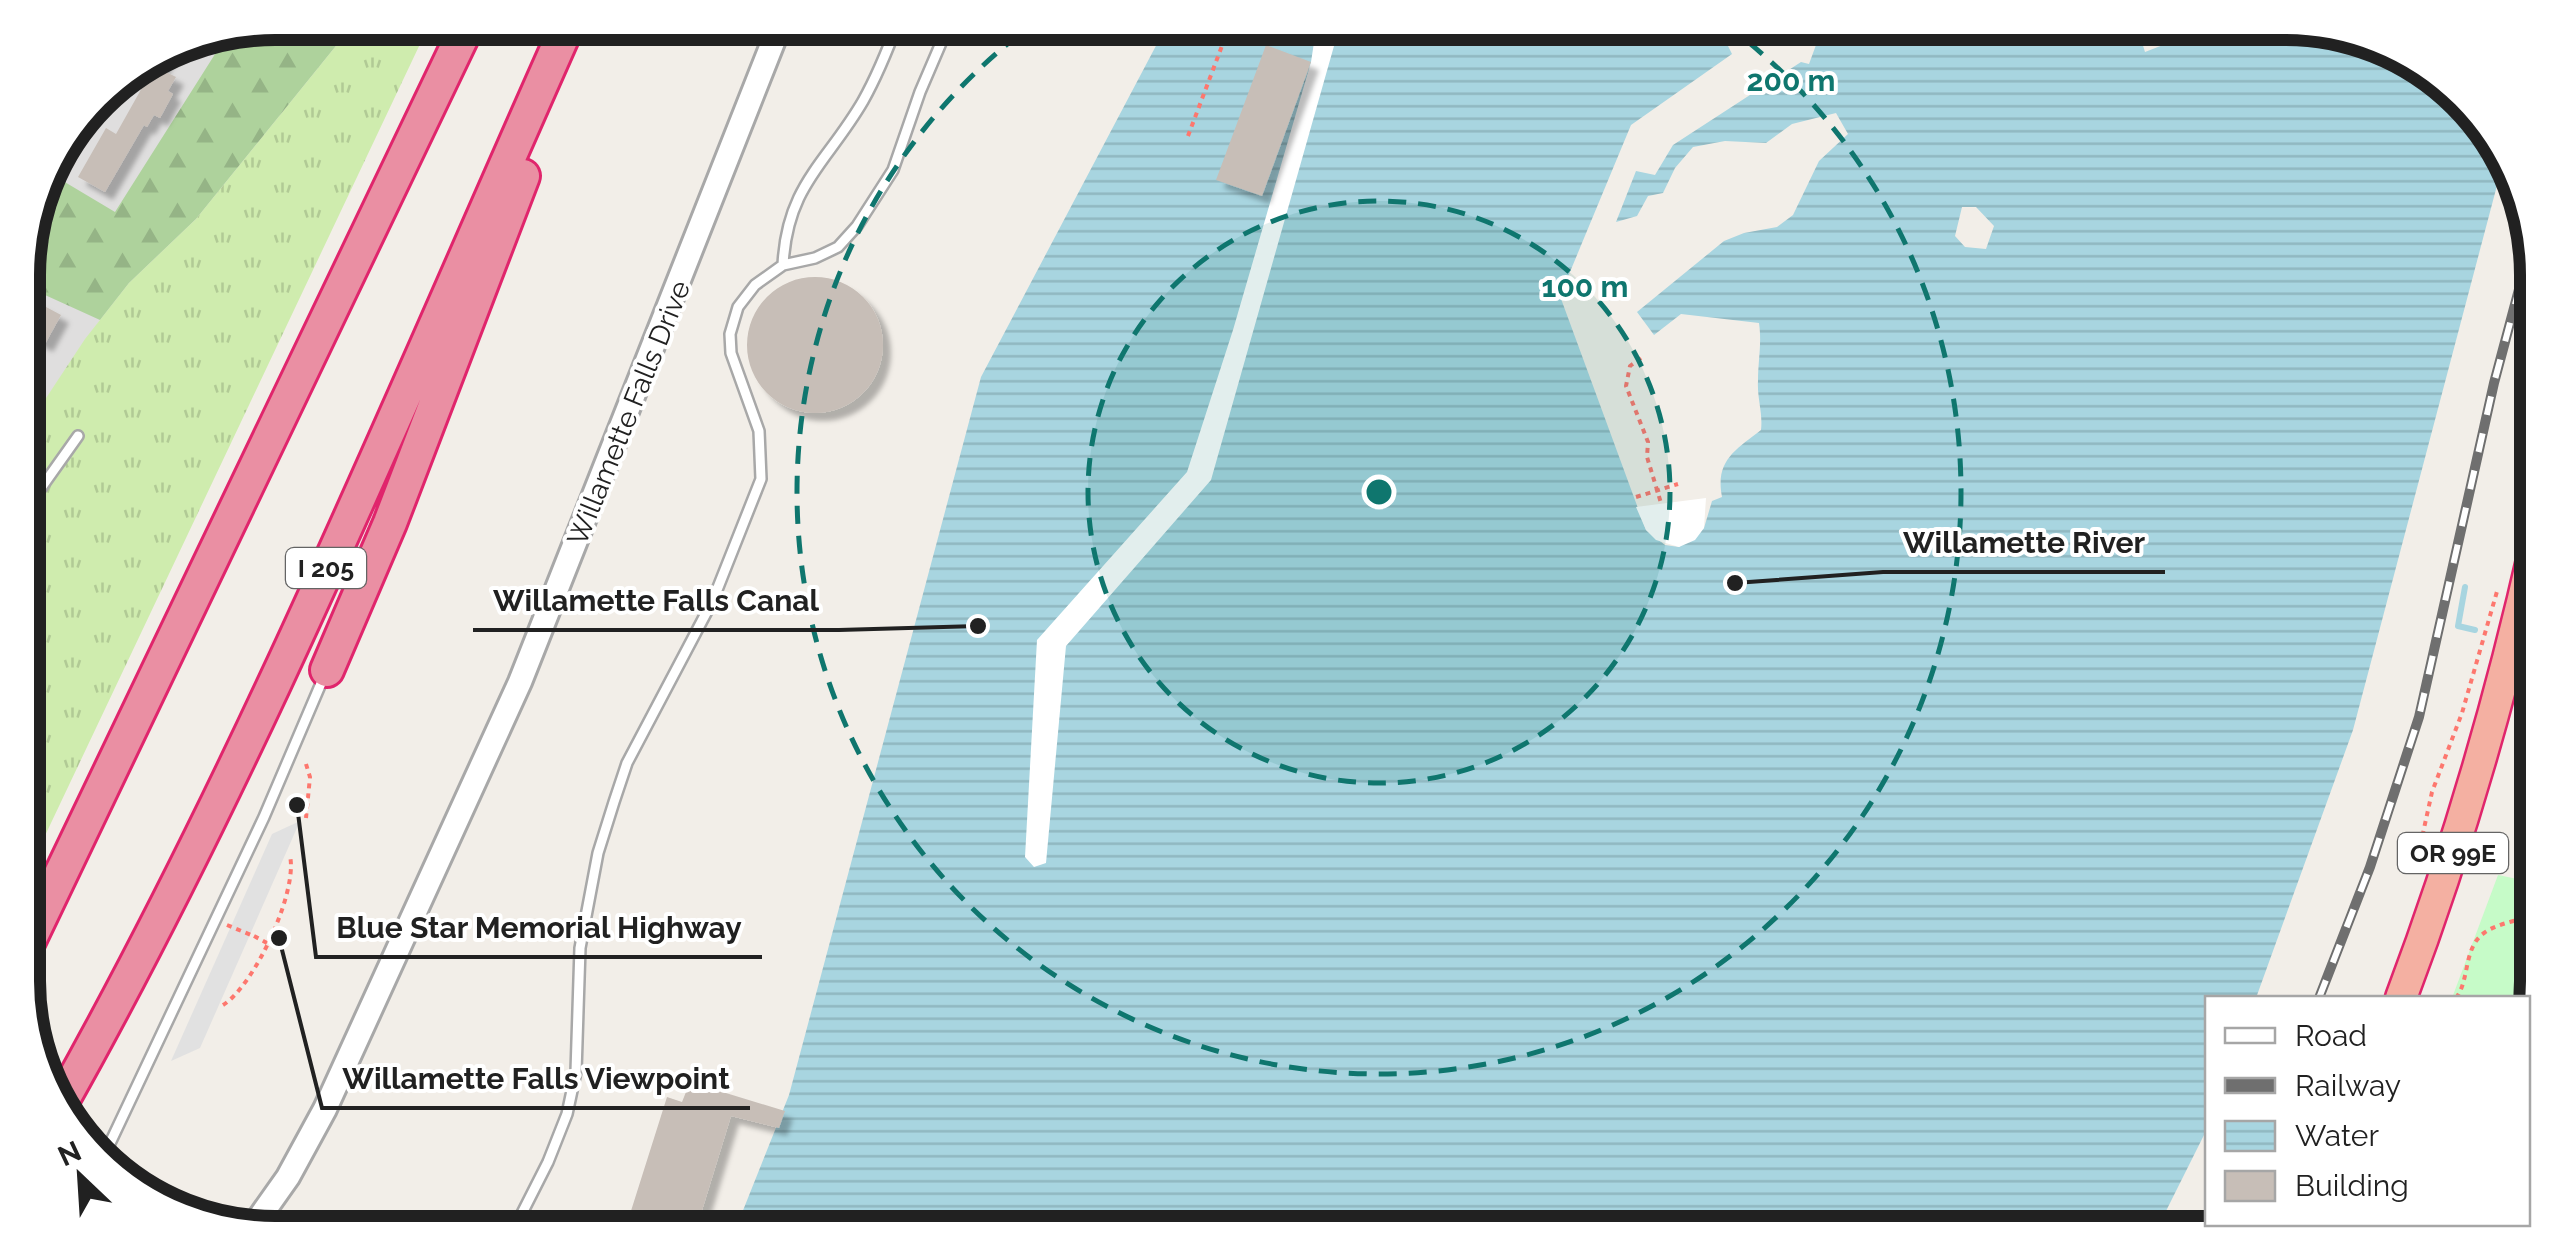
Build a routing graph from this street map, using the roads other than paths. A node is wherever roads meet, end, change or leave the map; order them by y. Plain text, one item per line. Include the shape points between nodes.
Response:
1 (459, 40) edge
2 (561, 40) edge
3 (575, 40) edge
4 (774, 40) edge
5 (890, 40) edge
6 (943, 40) edge
7 (782, 265) junction
8 (78, 436) dead end
9 (41, 489) edge
10 (2520, 609) edge
11 (326, 670) joint
12 (40, 914) edge
13 (2401, 996) edge
14 (68, 1092) edge
15 (118, 1126) edge
16 (261, 1215) edge
17 (521, 1216) edge

1 - 12 highway
2 - 14 highway, I 205 via 232,772
3 - 11 highway via 390,524
4 - 16 street, Willamette Falls Drive via 520,682 325,1109
5 - 7 lane via 862,102 800,191 784,230
6 - 7 lane via 893,170 857,226 838,247
7 - 17 lane via 738,307 730,334 734,365 759,431 761,480 712,600 627,763 614,802 580,948 576,1072 567,1114
8 - 9 lane
10 - 13 highway, OR 99E via 2459,835
11 - 15 lane

